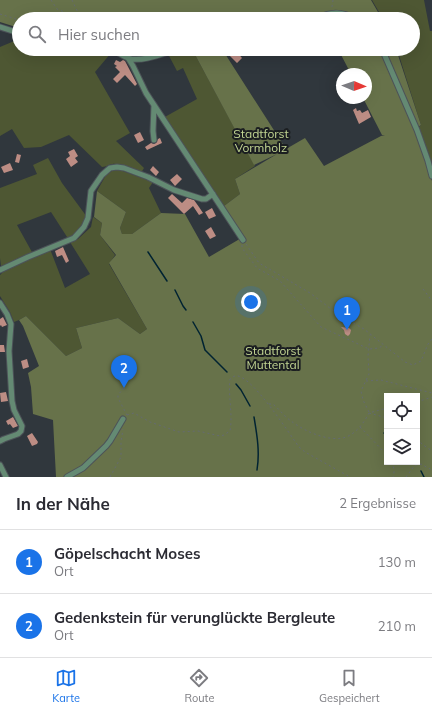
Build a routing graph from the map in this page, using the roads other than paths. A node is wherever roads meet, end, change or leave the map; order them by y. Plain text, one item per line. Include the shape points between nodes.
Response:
1 (0, 27) edge
2 (12, 31) edge
3 (124, 56) edge
4 (151, 56) edge
5 (385, 56) edge
6 (128, 58) junction
7 (154, 105) junction
8 (154, 140) dead end
9 (432, 176) edge
10 (214, 194) junction
11 (243, 240) road end
12 (0, 270) edge
13 (0, 303) edge
14 (125, 417) road end
15 (0, 441) edge
16 (0, 465) edge
17 (6, 477) edge
18 (67, 477) edge

1 - 2 street
3 - 6 street
4 - 6 street via 136,60
5 - 9 street via 417,130
6 - 7 street
7 - 8 street
7 - 10 street
10 - 11 street
10 - 12 street via 202,199 124,168 110,168 91,190 88,218 74,238
13 - 15 street via 10,322 12,401 22,426 18,434
14 - 18 street via 106,446 83,468
16 - 17 street

